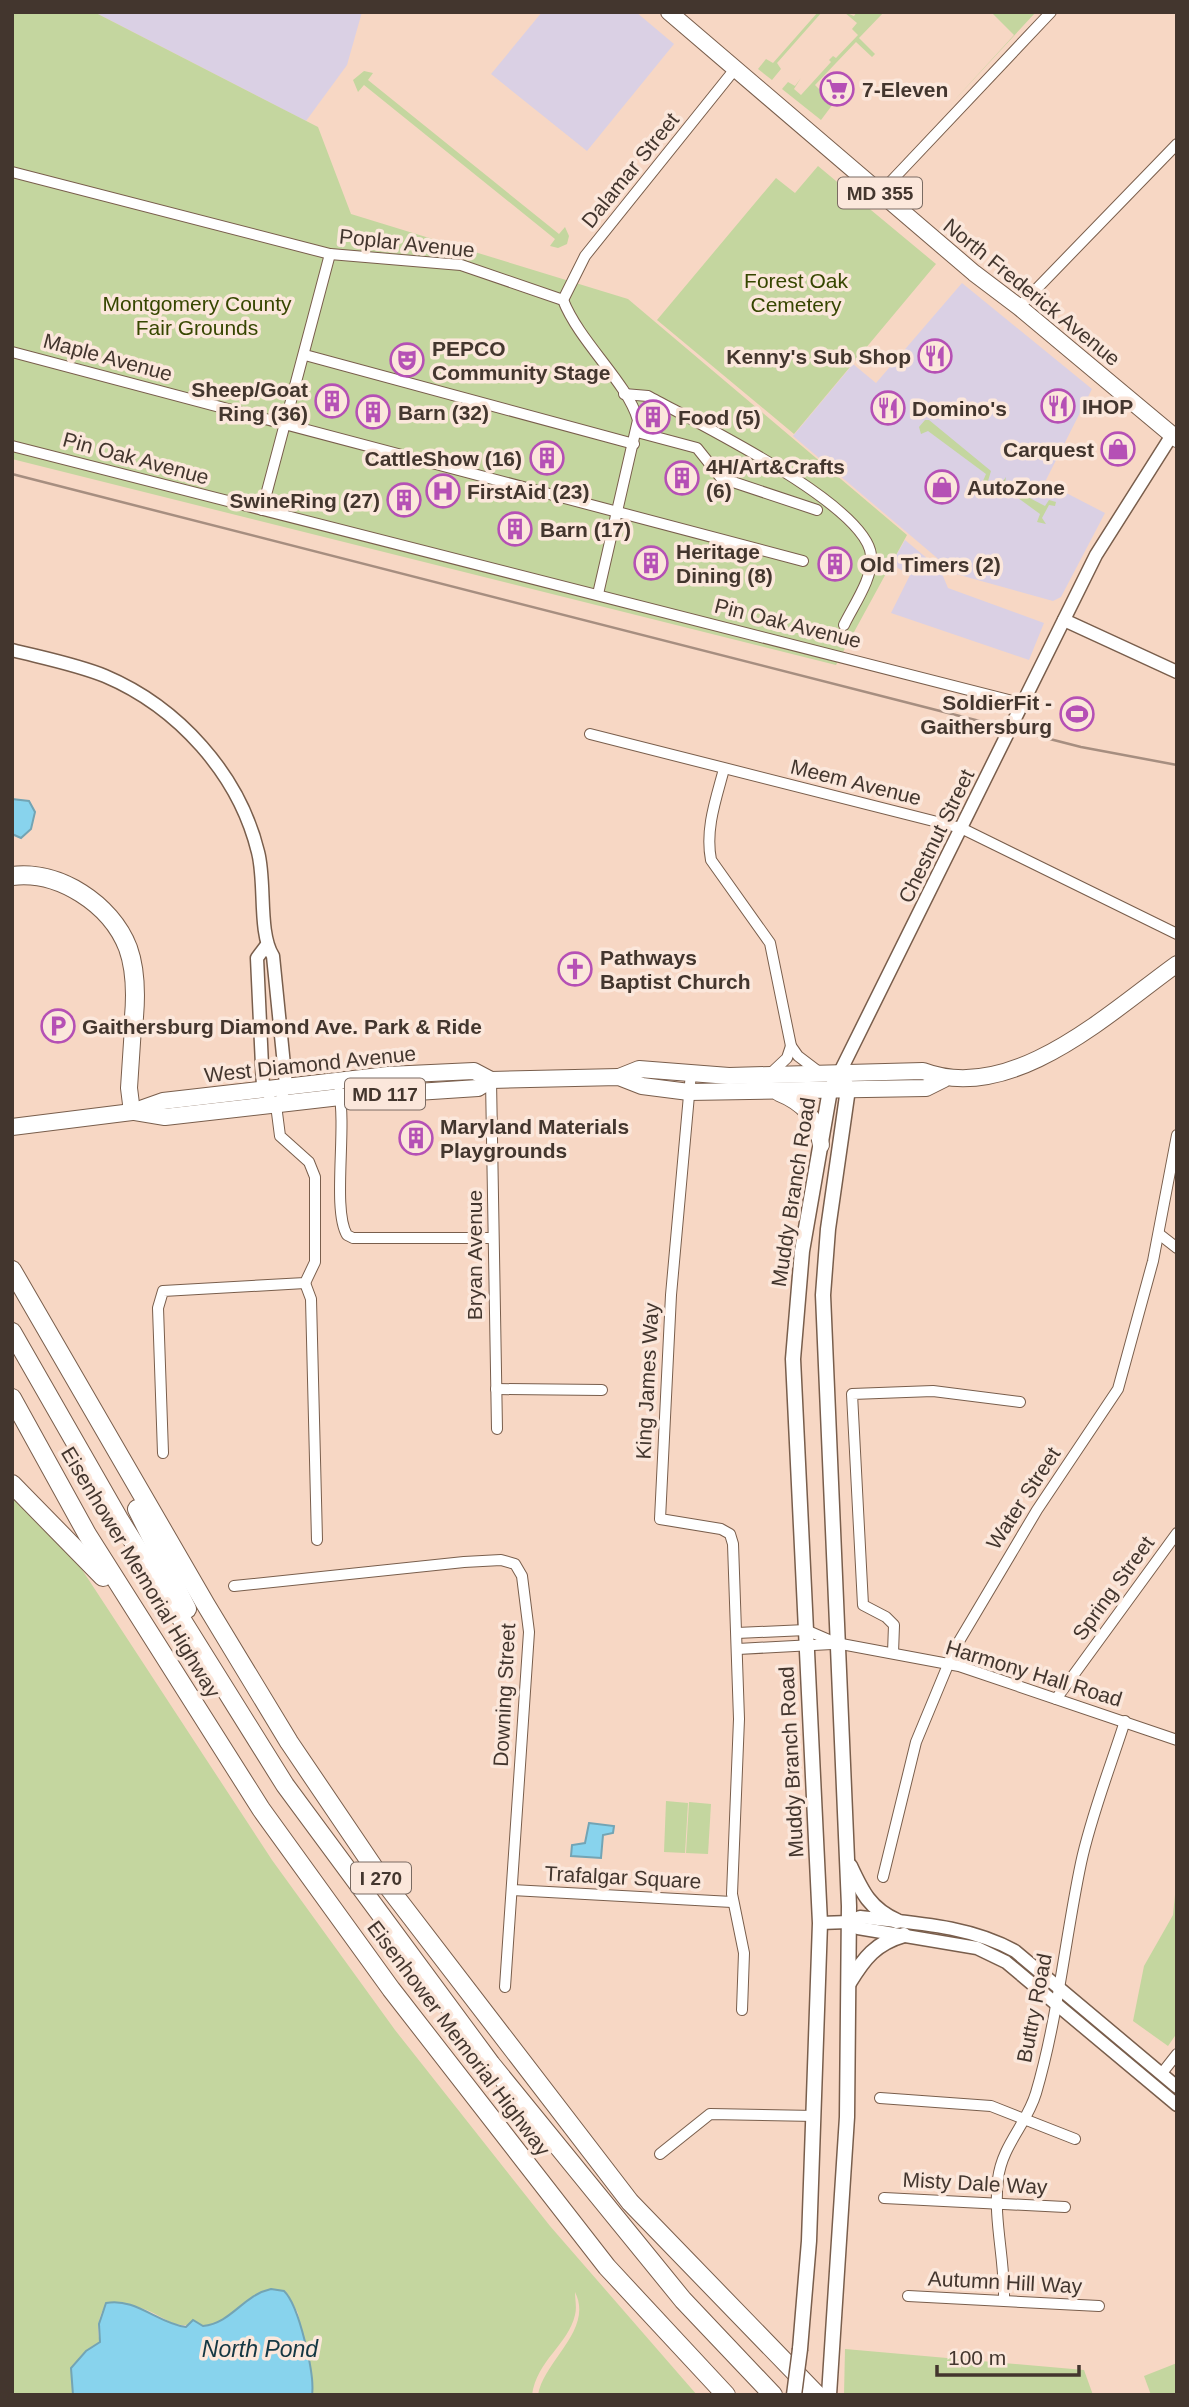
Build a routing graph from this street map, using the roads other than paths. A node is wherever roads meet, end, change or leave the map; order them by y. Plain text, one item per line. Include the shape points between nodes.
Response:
1 (668, 12) edge
2 (1051, 12) edge
3 (735, 69) junction
4 (1177, 144) edge
5 (12, 172) edge
6 (880, 193) junction
7 (330, 254) junction
8 (563, 300) junction
9 (1019, 307) junction
10 (12, 352) edge
11 (305, 355) junction
12 (624, 394) junction
13 (285, 423) junction
14 (637, 432) junction
15 (1174, 437) edge
16 (634, 444) junction
17 (12, 446) edge
18 (262, 510) junction
19 (817, 510) dead end
20 (618, 512) junction
21 (803, 561) dead end
22 (598, 594) junction
23 (1064, 620) junction
24 (844, 625) dead end
25 (12, 650) edge
26 (1177, 672) edge
27 (1024, 704) junction
28 (590, 734) dead end
29 (724, 769) junction
30 (961, 828) junction
31 (12, 876) edge
32 (1177, 934) edge
33 (266, 946) junction
34 (1177, 964) edge
35 (133, 1027) joint
36 (791, 1046) junction
37 (819, 1072) junction
38 (840, 1072) junction
39 (691, 1073) junction
40 (619, 1077) junction
41 (944, 1079) junction
42 (336, 1080) junction
43 (491, 1080) junction
44 (772, 1083) junction
45 (286, 1085) junction
46 (264, 1087) junction
47 (848, 1089) junction
48 (830, 1090) junction
49 (690, 1091) junction
50 (340, 1097) junction
51 (276, 1105) junction
52 (132, 1112) junction
53 (12, 1127) edge
54 (1177, 1135) edge
55 (821, 1145) junction
56 (1159, 1234) junction
57 (492, 1238) junction
58 (1177, 1248) edge
59 (12, 1270) edge
60 (305, 1283) junction
61 (29, 1300) junction
62 (12, 1332) edge
63 (496, 1389) junction
64 (602, 1390) dead end
65 (12, 1398) edge
66 (1020, 1402) dead end
67 (497, 1429) dead end
68 (163, 1453) dead end
69 (12, 1484) edge
70 (1177, 1534) edge
71 (317, 1540) dead end
72 (234, 1586) dead end
73 (141, 1619) junction
74 (806, 1630) junction
75 (737, 1633) junction
76 (836, 1643) junction
77 (806, 1646) junction
78 (738, 1649) junction
79 (893, 1653) junction
80 (947, 1664) junction
81 (1056, 1699) junction
82 (236, 1705) junction
83 (1125, 1721) junction
84 (1177, 1740) edge
85 (848, 1859) junction
86 (883, 1877) dead end
87 (512, 1890) junction
88 (732, 1902) junction
89 (897, 1921) junction
90 (849, 1922) junction
91 (820, 1923) junction
92 (904, 1935) junction
93 (848, 1984) junction
94 (505, 1987) dead end
95 (1059, 1989) junction
96 (1057, 2003) junction
97 (742, 2010) dead end
98 (1177, 2054) edge
99 (1162, 2073) junction
100 (1177, 2087) edge
101 (880, 2098) dead end
102 (1177, 2105) edge
103 (815, 2116) junction
104 (1022, 2119) junction
105 (1075, 2139) dead end
106 (660, 2154) dead end
107 (884, 2198) dead end
108 (996, 2204) junction
109 (1065, 2207) dead end
110 (908, 2296) dead end
111 (1004, 2300) junction
112 (1100, 2306) dead end
113 (726, 2395) edge
114 (773, 2395) edge
115 (794, 2395) edge
116 (817, 2395) edge
117 (829, 2395) edge

1 - 3 main road, North Frederick Avenue / MD 355
2 - 6 street
3 - 6 main road, North Frederick Avenue / MD 355
3 - 8 street, Dalamar Street via 584,256
4 - 9 street
5 - 7 street, Poplar Avenue
6 - 9 main road, North Frederick Avenue / MD 355
7 - 8 street, Poplar Avenue via 461,265
7 - 11 street
8 - 12 street via 578,332
9 - 15 main road, North Frederick Avenue / MD 355
10 - 13 street, Maple Avenue
11 - 13 street
11 - 16 street
12 - 14 street via 636,414
12 - 24 street via 648,396 793,477 864,535 872,557
13 - 18 street
13 - 20 street, Maple Avenue
14 - 16 street
14 - 19 street via 696,448 721,478
15 - 23 street, Chestnut Street via 1106,537
16 - 20 street
17 - 18 street, Pin Oak Avenue
18 - 22 street, Pin Oak Avenue
20 - 21 street, Maple Avenue
20 - 22 street
22 - 27 street, Pin Oak Avenue
23 - 26 street
23 - 27 street, Chestnut Street
25 - 33 street via 69,664 126,686 174,719 213,760 239,800 259,853 265,886
27 - 30 street, Chestnut Street
28 - 29 street, Meem Avenue
29 - 30 street, Meem Avenue
29 - 36 street via 711,816 711,860 770,943
30 - 32 street, Meem Avenue
30 - 38 street, Chestnut Street
31 - 35 highway via 59,881 104,912 127,947 133,970
33 - 45 street via 273,956
33 - 46 street via 257,958
34 - 41 main road, West Diamond Avenue via 1049,1054 995,1074
35 - 52 main road
36 - 37 street
36 - 44 street
37 - 38 main road, West Diamond Avenue / MD 117
37 - 44 main road, West Diamond Avenue / MD 117
38 - 41 main road, West Diamond Avenue via 923,1071
38 - 47 main road, Muddy Branch Road
38 - 48 main road, Muddy Branch Road
39 - 40 main road, West Diamond Avenue / MD 117 via 639,1069
39 - 44 main road, West Diamond Avenue / MD 117
39 - 49 street, King James Way
40 - 43 main road, West Diamond Avenue / MD 117
40 - 49 main road, West Diamond Avenue / MD 117 via 642,1086
41 - 47 main road, West Diamond Avenue via 926,1088
42 - 43 main road, West Diamond Avenue / MD 117 via 474,1071
42 - 45 main road, West Diamond Avenue / MD 117
42 - 50 street
43 - 50 main road, West Diamond Avenue / MD 117 via 478,1088
43 - 57 street, Bryan Avenue
44 - 48 main road, West Diamond Avenue / MD 117
44 - 49 main road, West Diamond Avenue / MD 117
44 - 55 main road via 807,1109
45 - 46 main road, West Diamond Avenue / MD 117
45 - 51 street
46 - 51 street
46 - 52 main road, West Diamond Avenue / MD 117 via 163,1101
47 - 48 main road, West Diamond Avenue / MD 117
47 - 76 main road, Muddy Branch Road via 822,1296
48 - 55 main road, Muddy Branch Road
49 - 75 street, King James Way via 671,1295 660,1519 730,1534
50 - 51 main road, West Diamond Avenue / MD 117
50 - 57 street via 344,1230 353,1238
51 - 52 main road, West Diamond Avenue / MD 117 via 165,1118
51 - 60 street, West Diamond Avenue via 281,1136 309,1162 315,1177 315,1262
52 - 53 main road, West Diamond Avenue / MD 117
54 - 56 street, Water Street
55 - 74 main road, Muddy Branch Road via 802,1251 793,1359
56 - 58 street
56 - 80 street, Water Street via 1118,1389 1024,1530
57 - 63 street, Bryan Avenue
59 - 61 highway, I 270
60 - 68 street via 163,1291 158,1308
60 - 71 street, West Diamond Avenue via 311,1299
61 - 82 highway
61 - 116 highway, I 270 via 289,1742 379,1875 630,2202
62 - 82 highway, I 270 via 119,1519
63 - 64 street
63 - 67 street, Bryan Avenue
65 - 73 highway, Eisenhower Memorial Highway / I 270 via 87,1534
66 - 79 street via 933,1391 852,1394 863,1605 894,1625
69 - 73 highway via 78,1548
70 - 81 street, Spring Street
72 - 87 street, Downing Street via 464,1562 514,1564 522,1577 529,1632
73 - 113 highway, Eisenhower Memorial Highway / I 270 via 261,1809 391,1989 607,2267
74 - 75 street
74 - 76 street
74 - 77 main road, Muddy Branch Road
75 - 78 street, King James Way
76 - 77 street
76 - 79 street, Harmony Hall Road
76 - 85 main road, Muddy Branch Road
77 - 78 street
77 - 91 main road, Muddy Branch Road
78 - 88 street, King James Way
79 - 80 street, Harmony Hall Road
80 - 81 street, Harmony Hall Road
80 - 86 street, Water Street via 916,1742
81 - 83 street, Harmony Hall Road
82 - 114 highway, I 270 via 285,1785 491,2064 682,2300
83 - 84 street, Harmony Hall Road
83 - 95 street, Buttry Road via 1082,1860
85 - 89 main road via 864,1896 880,1913
85 - 90 main road, Muddy Branch Road
87 - 88 street, Trafalgar Square
87 - 94 street, Downing Street
88 - 97 street, King James Way via 743,1935
89 - 90 street via 860,1917
89 - 95 street via 989,1938 1015,1951
90 - 91 street
90 - 92 street via 858,1928
90 - 93 main road, Muddy Branch Road
91 - 103 main road, Muddy Branch Road
92 - 93 main road via 882,1942 865,1956
92 - 96 street via 993,1955
93 - 117 main road, Muddy Branch Road via 847,2117
95 - 96 street, Buttry Road
95 - 99 street
96 - 102 street
96 - 104 street, Buttry Road via 1036,2095
98 - 99 street
99 - 100 street
101 - 104 street via 991,2106
103 - 106 street via 710,2114
103 - 115 main road, Muddy Branch Road, bridge
104 - 105 street
104 - 108 street, Buttry Road via 1002,2156
107 - 108 street, Misty Dale Way
108 - 109 street, Misty Dale Way
108 - 111 street, Buttry Road
110 - 111 street, Autumn Hill Way
111 - 112 street, Autumn Hill Way

